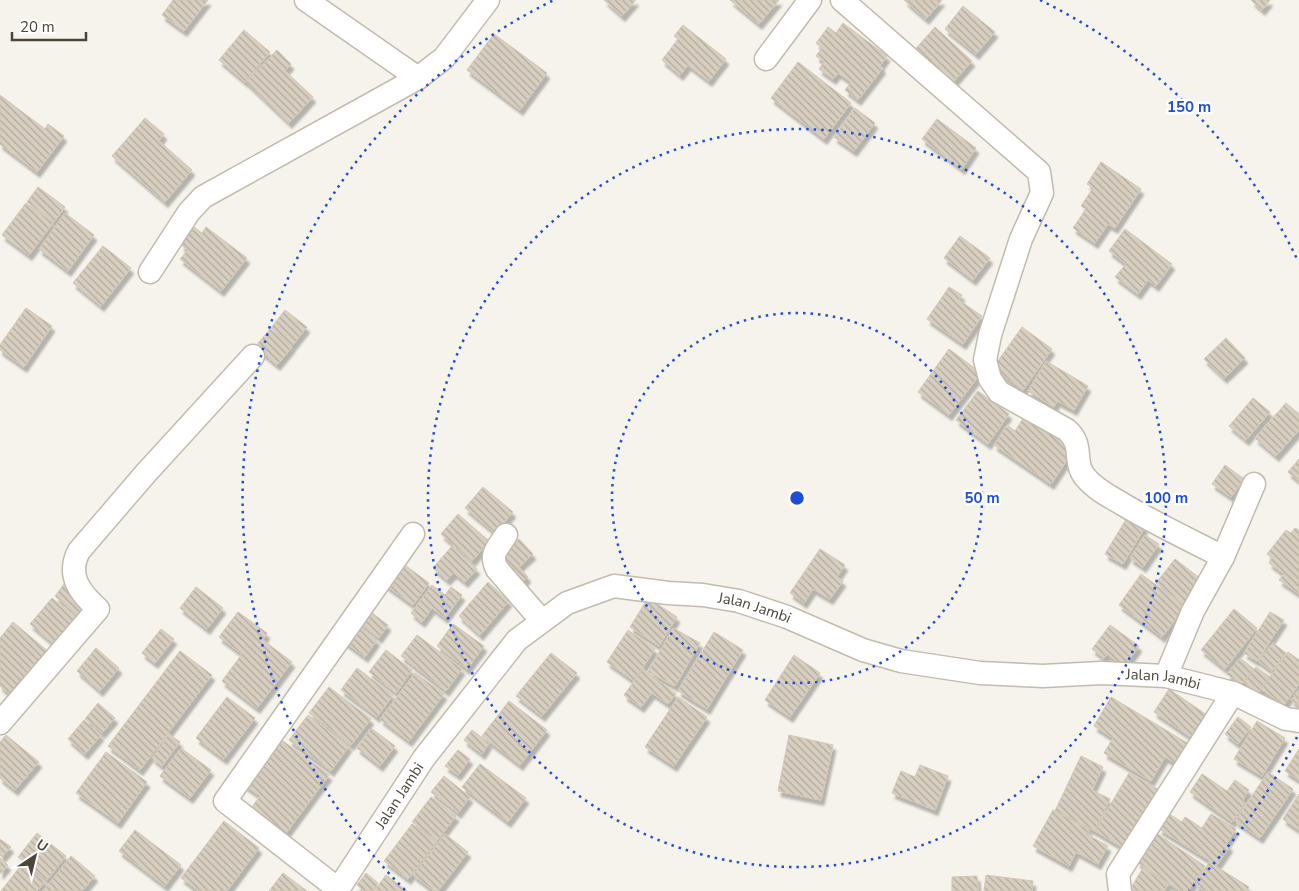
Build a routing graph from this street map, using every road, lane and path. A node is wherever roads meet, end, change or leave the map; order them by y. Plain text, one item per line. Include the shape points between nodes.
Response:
1 (306, 0) edge
2 (488, 0) edge
3 (810, 0) edge
4 (842, 0) edge
5 (766, 59) dead end
6 (418, 78) junction
7 (150, 272) dead end
8 (253, 356) dead end
9 (1254, 484) dead end
10 (413, 534) dead end
11 (506, 535) dead end
12 (1223, 557) junction
13 (542, 621) junction
14 (1166, 676) junction
15 (1233, 693) junction
16 (1299, 721) edge
17 (0, 723) edge
18 (337, 890) edge
19 (1120, 891) edge

1 - 6 street
2 - 6 street via 444,58
3 - 5 street
4 - 12 street via 1039,172 1042,192 1022,239 990,335 985,360 990,379 999,392 1074,436 1081,472 1095,487
6 - 7 street via 203,197 189,212
8 - 17 street via 79,551 74,564 75,582 81,593 98,609
9 - 12 street
10 - 18 street via 225,801
11 - 13 street via 494,554 493,562
12 - 14 street via 1193,611
13 - 14 street, Jalan Jambi via 567,603 614,586 739,601 787,617 863,650 909,663 980,673
13 - 18 street, Jalan Jambi via 517,640 424,758
14 - 15 street, Jalan Jambi
15 - 16 street, Jalan Jambi via 1286,719
15 - 19 street via 1118,874

